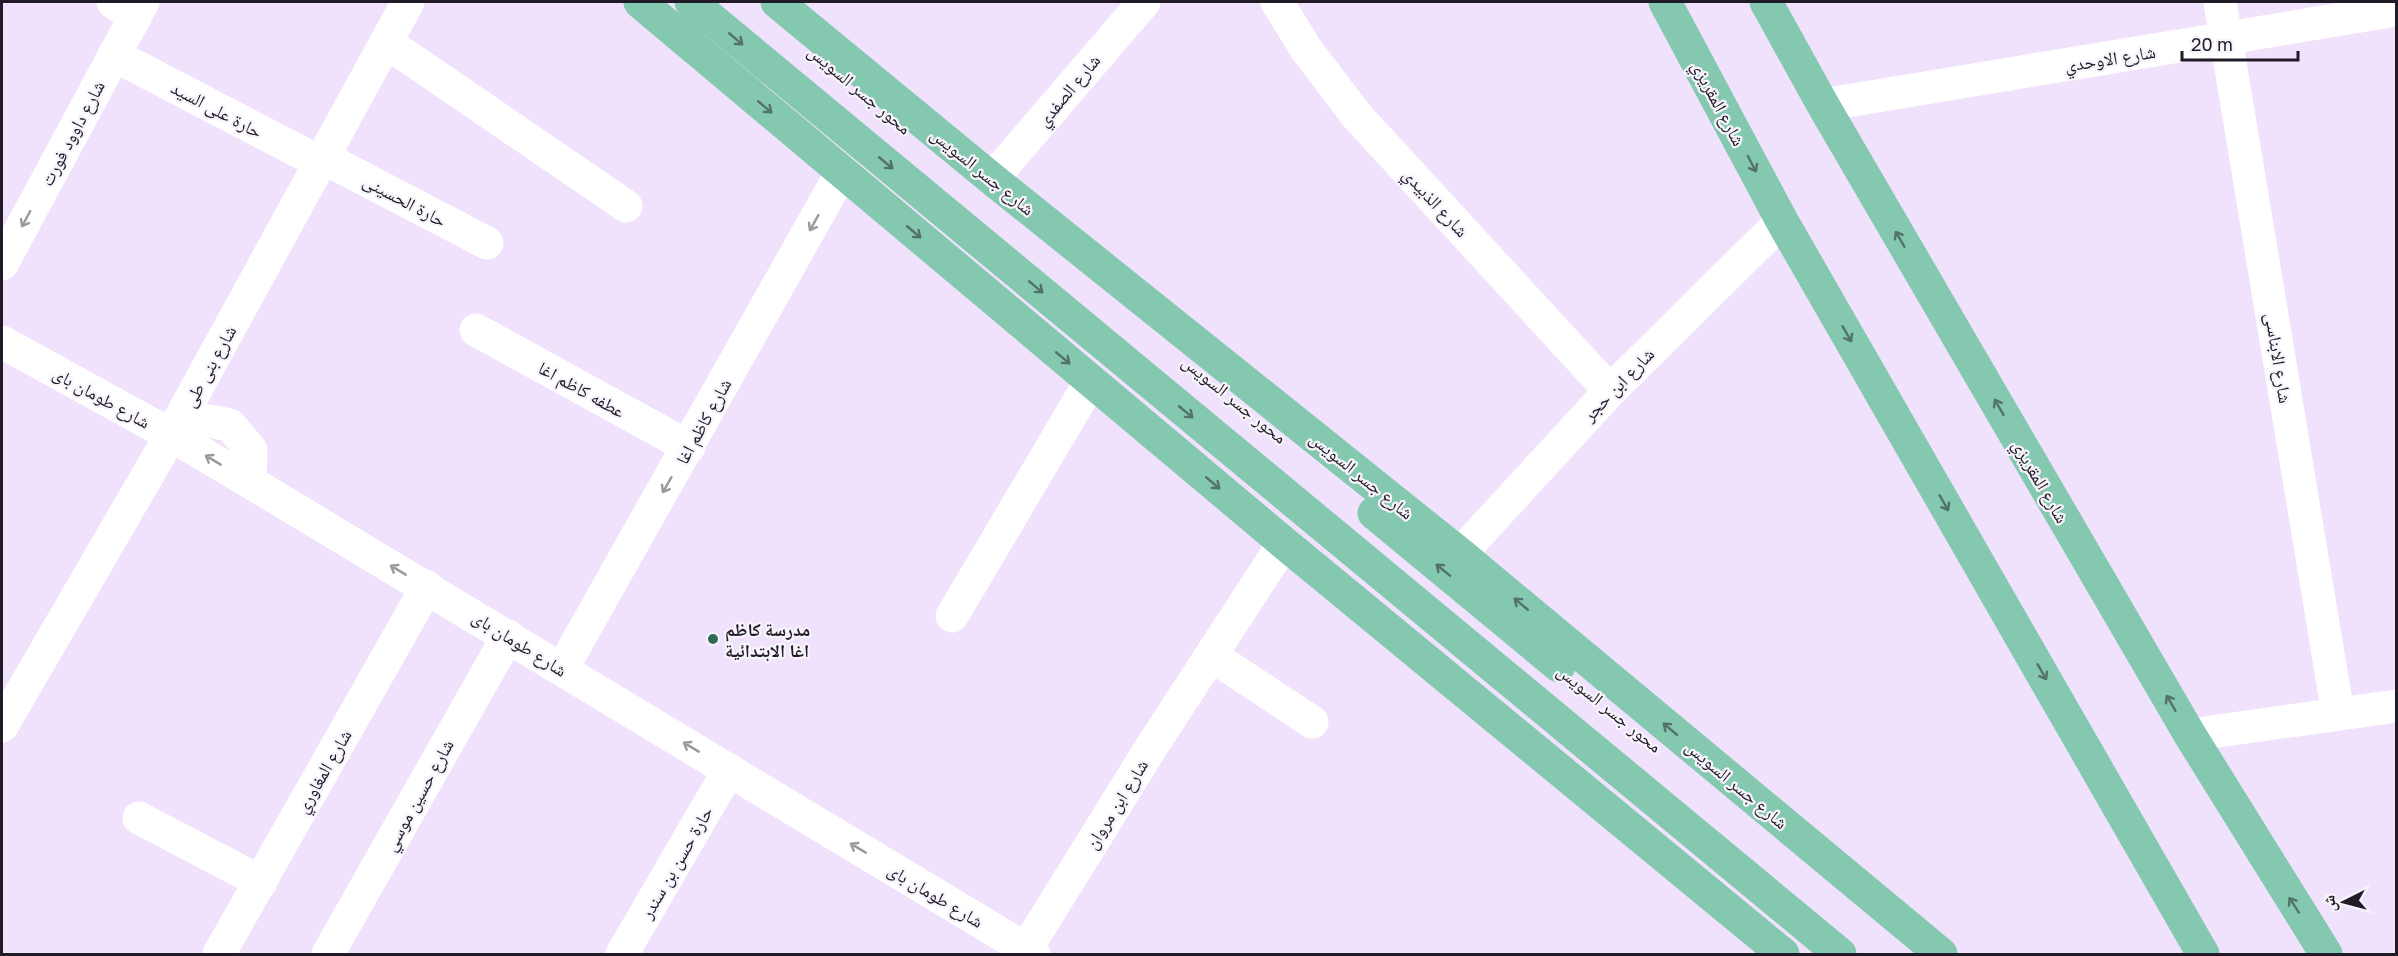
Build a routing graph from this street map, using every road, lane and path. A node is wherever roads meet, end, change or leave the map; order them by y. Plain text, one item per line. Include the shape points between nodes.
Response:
1 (408, 2) edge
2 (640, 2) edge
3 (691, 2) edge
4 (756, 2) edge
5 (777, 2) edge
6 (1144, 2) edge
7 (1277, 2) edge
8 (1665, 2) edge
9 (1766, 2) edge
10 (2220, 2) edge
11 (130, 7) edge
12 (2397, 10) edge
13 (2226, 39) junction
14 (386, 42) junction
15 (114, 56) junction
16 (1823, 105) junction
17 (322, 160) junction
18 (842, 172) junction
19 (992, 179) junction
20 (626, 206) dead end
21 (1782, 221) junction
22 (487, 243) dead end
23 (2, 264) edge
24 (476, 330) dead end
25 (2, 342) edge
26 (1091, 381) junction
27 (1610, 391) junction
28 (171, 435) junction
29 (689, 447) junction
30 (1284, 543) junction
31 (1460, 554) junction
32 (427, 587) junction
33 (952, 616) dead end
34 (508, 636) junction
35 (1212, 656) junction
36 (562, 669) junction
37 (2397, 706) edge
38 (2338, 714) junction
39 (1312, 722) dead end
40 (2, 726) edge
41 (2190, 735) junction
42 (729, 770) junction
43 (139, 818) dead end
44 (261, 882) junction
45 (1028, 953) edge
46 (219, 954) edge
47 (328, 954) edge
48 (622, 954) edge
49 (1783, 954) edge
50 (1840, 954) edge
51 (1910, 954) edge
52 (1941, 954) edge
53 (2203, 954) edge
54 (2325, 954) edge

1 - 14 street, شارع بنى طى
2 -> 18 main road
3 -> 50 main road
51 -> 4 main road, محور جسر السويس
5 - 19 main road, شارع جسر السويس
6 - 19 street, شارع الصفدي
7 - 27 street, شارع الذبيدي via 1306,49 1357,116
8 -> 21 main road, شارع المقريزي
9 - 16 main road, شارع المقريزي
10 - 13 street, شارع الابناسى
11 - 15 street, شارع داوود فورت
12 - 13 street, شارع الاوحدي
13 - 16 street, شارع الاوحدي
13 - 38 street, شارع الابناسى
14 - 17 street, شارع بنى طى
14 - 20 street
15 - 17 street, حارة على السيد
15 -> 23 street, شارع داوود فورت
41 -> 16 main road, شارع المقريزي
17 - 22 street, حارة الحسينى
17 - 28 street, شارع بنى طى
18 -> 26 main road
18 -> 29 street, شارع كاظم اغا
19 - 31 main road, شارع جسر السويس
21 - 27 street, شارع ابن حجر
21 -> 53 main road, شارع المقريزي
24 - 29 street, عطفه كاظم اغا
25 - 28 street, شارع طومان باى
26 -> 30 main road
26 - 33 street
27 - 31 street, شارع ابن حجر
32 -> 28 street, شارع طومان باى
28 - 40 street, شارع بنى طى
29 -> 36 street, شارع كاظم اغا
30 - 35 street, شارع ابن مروان
30 - 49 main road
52 -> 31 main road, شارع جسر السويس
32 - 34 street, شارع طومان باى
32 - 44 street, شارع المغاوري
34 - 36 street, شارع طومان باى
34 - 47 street, شارع حسين موسي
35 - 39 street
35 - 45 street, شارع ابن مروان via 1152,746
42 -> 36 street, شارع طومان باى
37 - 38 street
38 - 41 street
54 -> 41 main road, شارع المقريزي
45 -> 42 street, شارع طومان باى
42 - 48 street, حارة حسن بن سندر
43 - 44 street
44 - 46 street, شارع المغاوري

